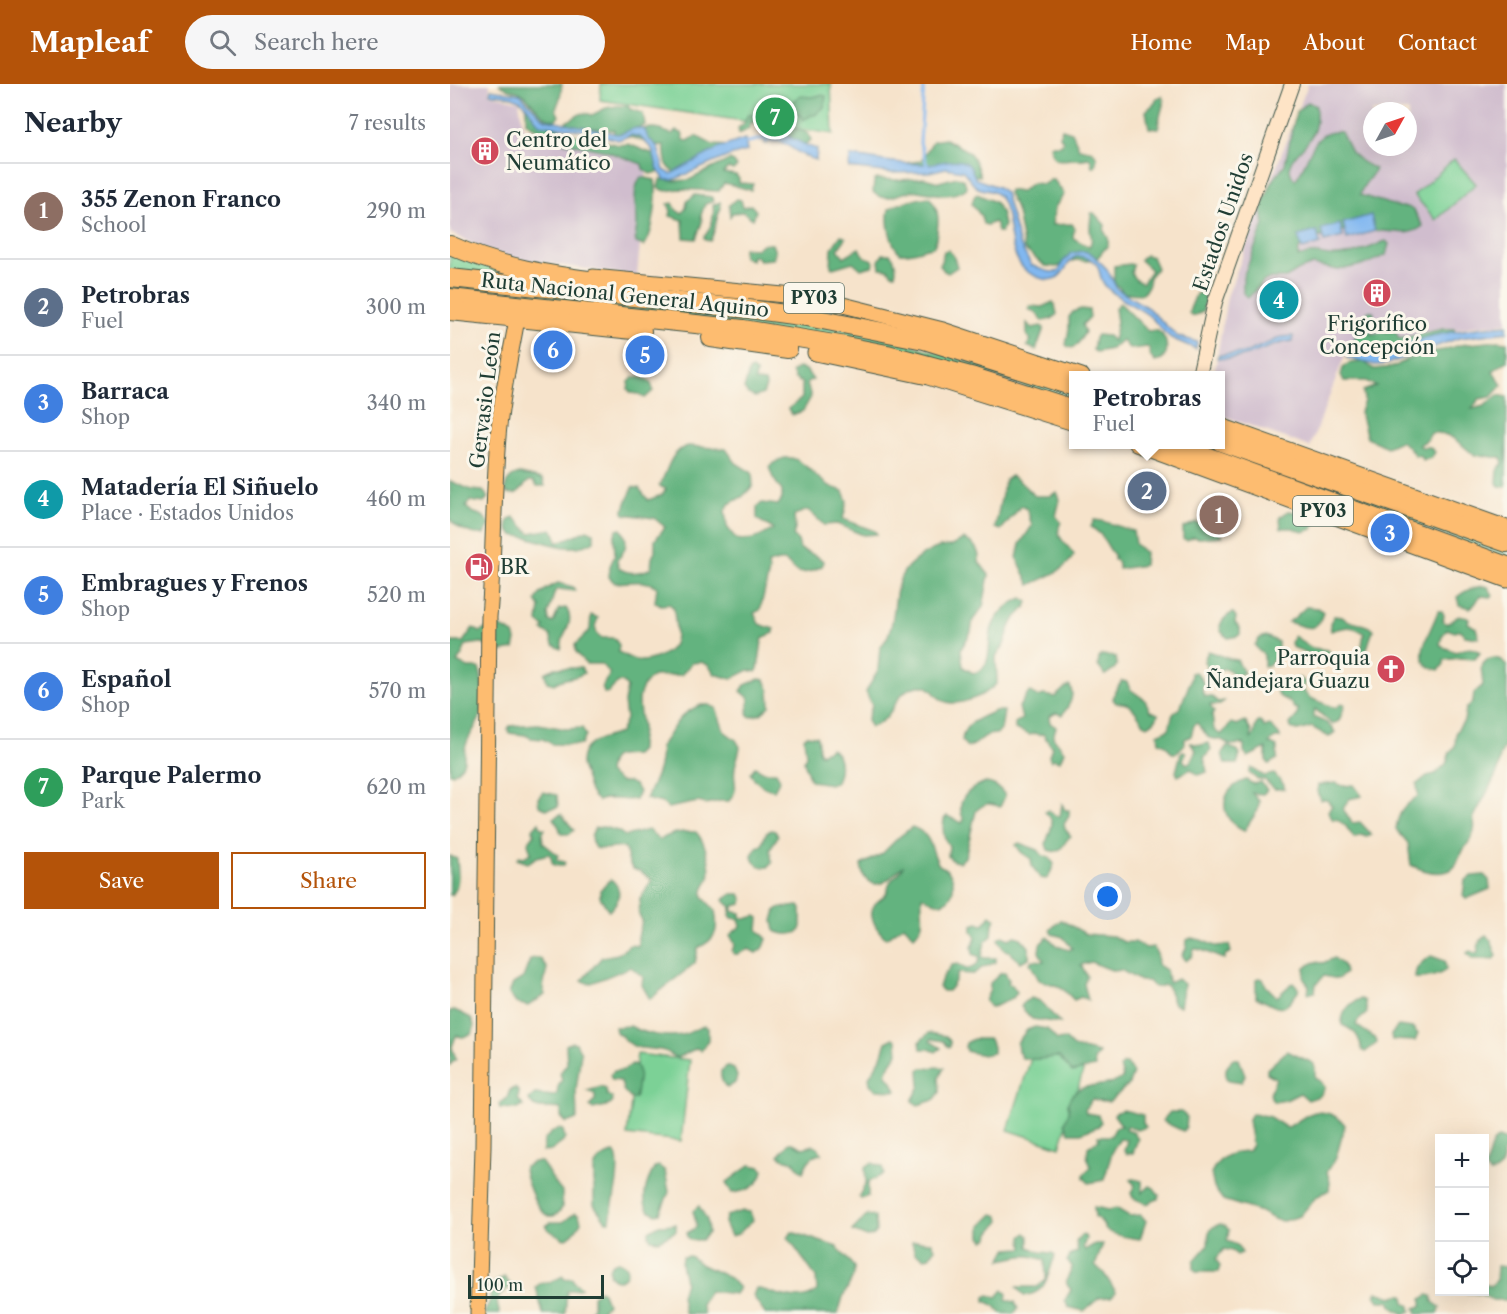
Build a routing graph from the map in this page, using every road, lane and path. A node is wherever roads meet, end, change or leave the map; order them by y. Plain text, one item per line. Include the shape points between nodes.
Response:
1 (1292, 84) edge
2 (450, 244) edge
3 (536, 271) junction
4 (450, 278) edge
5 (450, 298) edge
6 (450, 311) edge
7 (517, 319) junction
8 (863, 327) junction
9 (815, 352) junction
10 (887, 354) junction
11 (1070, 371) edge
12 (1200, 371) edge
13 (1069, 385) edge
14 (1068, 409) edge
15 (1069, 421) edge
16 (1225, 427) edge
17 (1225, 443) edge
18 (1151, 449) edge
19 (1187, 449) edge
20 (1507, 528) edge
21 (1507, 543) edge
22 (1507, 566) edge
23 (1507, 580) edge
24 (478, 1314) edge

1 - 12 street, Estados Unidos via 1215,302
2 - 3 highway, Ruta Nacional General Aquino / PY03 via 490,261
3 - 8 highway, Ruta Nacional General Aquino / PY03 via 784,305
3 - 11 main road, PY03 via 815,298 943,330
4 - 8 highway, Ruta Nacional General Aquino / PY03 via 749,309
5 - 10 highway, Ruta Nacional General Aquino / PY03 via 742,329
6 - 7 highway, Ruta Nacional General Aquino
7 - 9 highway, Ruta Nacional General Aquino
7 - 24 main road, Gervasio León via 500,410 489,617
8 - 13 highway, Ruta Nacional General Aquino / PY03 via 924,340
9 - 10 highway, Ruta Nacional General Aquino
9 - 15 main road via 928,377
10 - 14 highway, Ruta Nacional General Aquino / PY03 via 974,377
16 - 20 main road, PY03
17 - 21 highway, PY03
18 - 23 main road, PY03
19 - 22 highway, PY03

